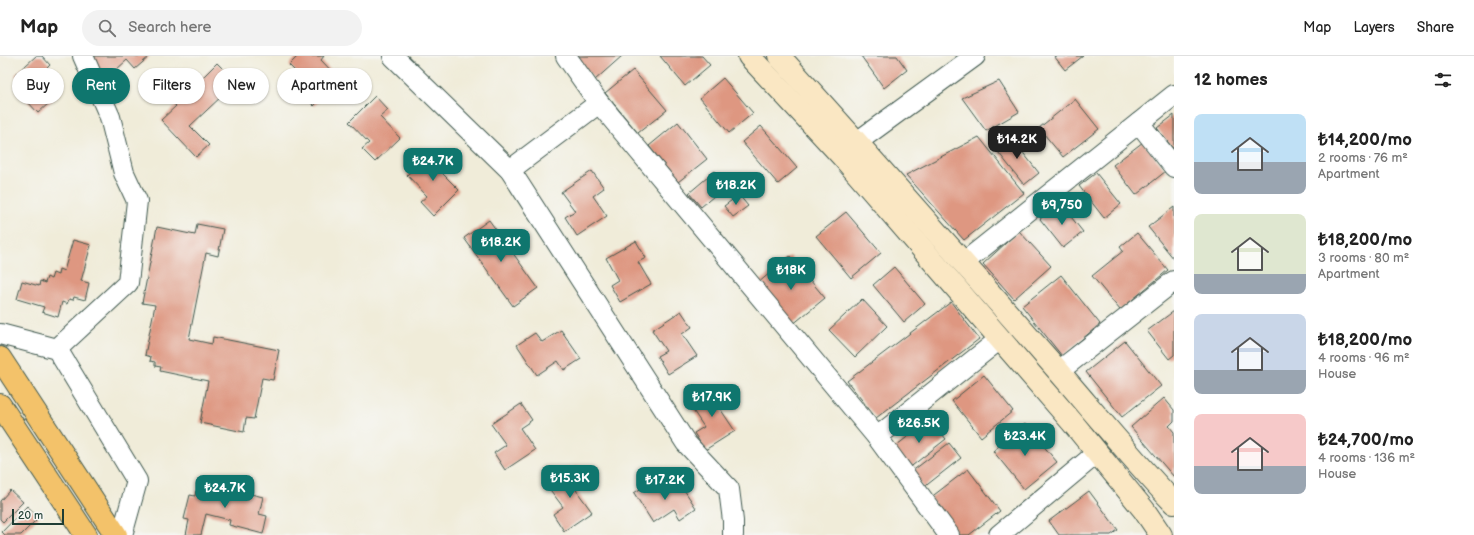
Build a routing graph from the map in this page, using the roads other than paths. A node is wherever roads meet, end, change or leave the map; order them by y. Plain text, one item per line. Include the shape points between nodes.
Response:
1 (83, 56) edge
2 (393, 56) edge
3 (566, 56) edge
4 (749, 56) edge
5 (779, 56) edge
6 (975, 56) edge
7 (1174, 95) edge
8 (599, 103) junction
9 (1139, 123) junction
10 (849, 149) junction
11 (1174, 167) edge
12 (510, 170) junction
13 (964, 263) junction
14 (1174, 281) edge
15 (0, 334) edge
16 (1000, 339) junction
17 (57, 349) junction
18 (0, 358) edge
19 (1059, 371) junction
20 (0, 405) edge
21 (877, 437) junction
22 (1097, 453) junction
23 (1174, 503) edge
24 (86, 535) edge
25 (116, 535) edge
26 (122, 535) edge
27 (732, 535) edge
28 (949, 535) edge
29 (999, 535) edge
30 (1161, 535) edge

1 - 17 street via 110,117 124,173 137,201 128,282
2 - 12 street
3 - 8 street
4 - 10 main road
5 - 10 main road
6 - 10 street
7 - 9 street
8 - 12 street
8 - 21 street
9 - 11 street
9 - 13 street
10 - 13 main road
10 - 16 main road
12 - 27 street via 686,443 729,489
13 - 19 main road
14 - 19 street
15 - 17 street
16 - 21 street
16 - 22 main road
17 - 26 street via 137,481
18 - 25 main road
19 - 23 main road
20 - 24 main road
21 - 28 street
22 - 29 street
22 - 30 main road

